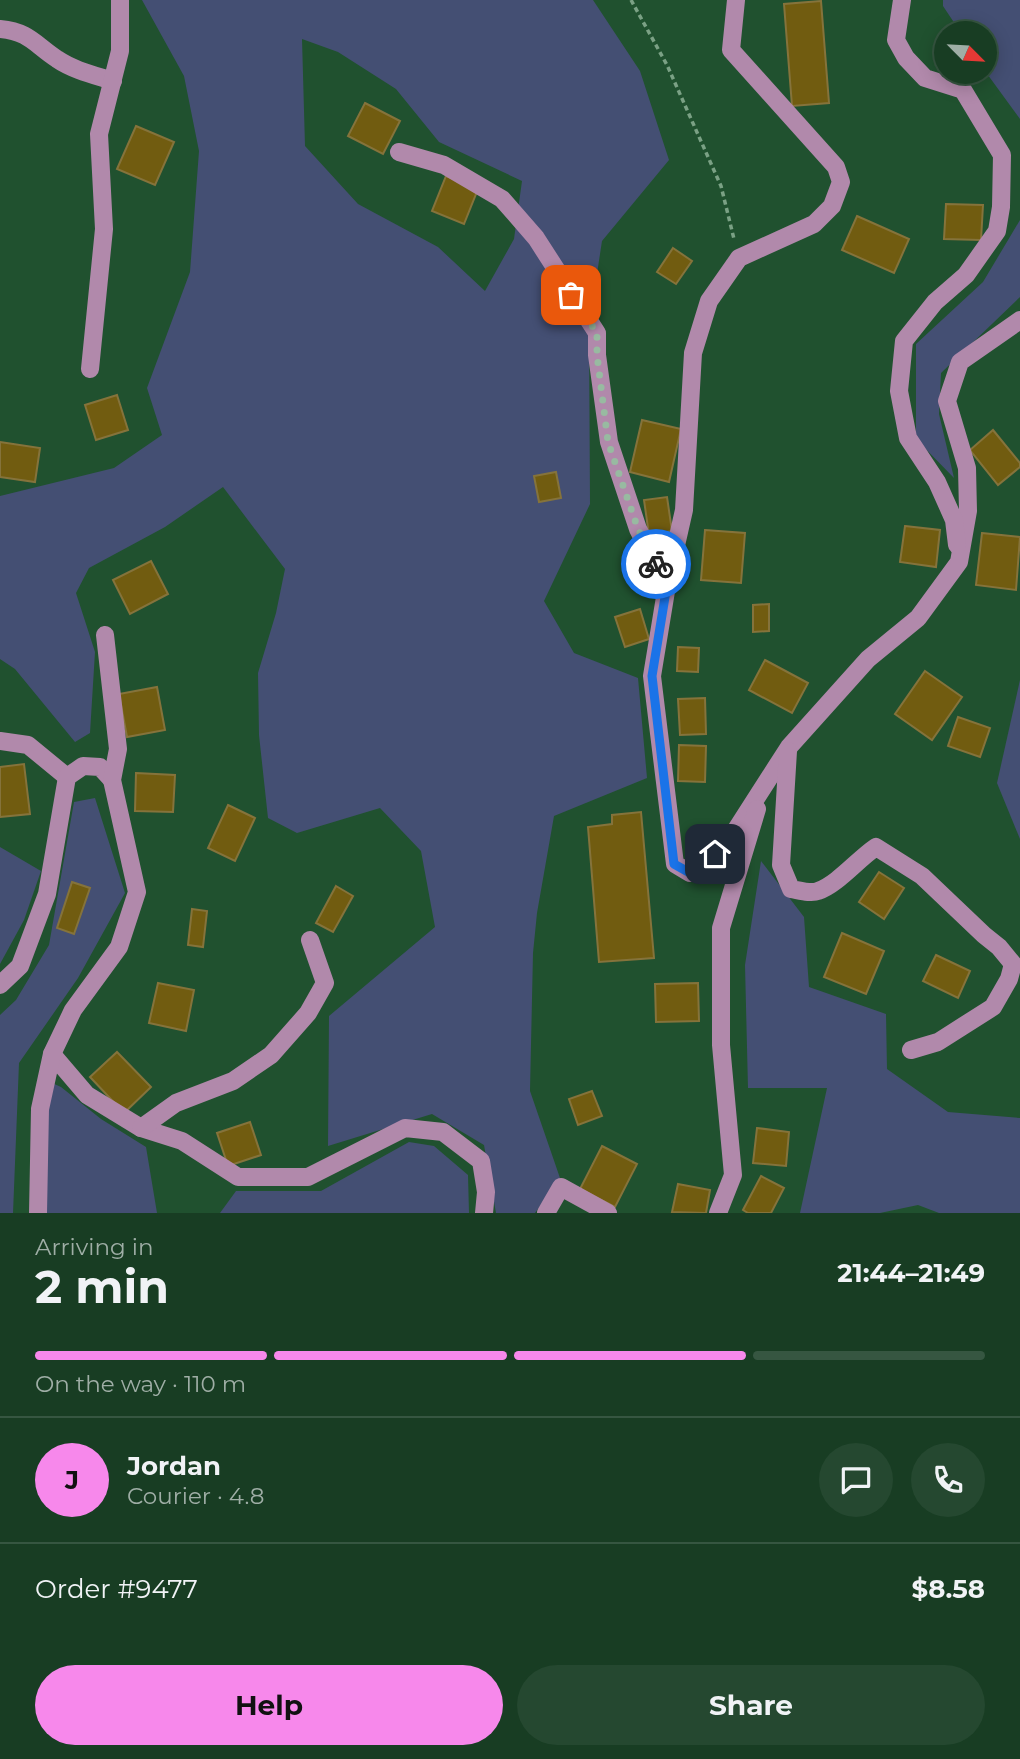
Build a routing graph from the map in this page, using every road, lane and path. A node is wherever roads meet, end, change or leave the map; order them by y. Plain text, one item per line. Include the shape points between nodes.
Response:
1 (120, 0) edge
2 (631, 0) edge
3 (736, 0) edge
4 (902, 0) edge
5 (0, 29) edge
6 (113, 81) junction
7 (398, 152) dead end
8 (739, 258) junction
9 (1020, 320) edge
10 (90, 369) dead end
11 (959, 562) junction
12 (667, 585) junction
13 (105, 635) dead end
14 (0, 741) edge
15 (789, 747) junction
16 (67, 777) junction
17 (112, 780) junction
18 (763, 788) junction
19 (310, 940) dead end
20 (0, 985) edge
21 (911, 1050) dead end
22 (52, 1054) junction
23 (141, 1128) junction
24 (38, 1213) edge
25 (484, 1213) edge
26 (546, 1213) edge
27 (607, 1213) edge
28 (718, 1213) edge

1 - 6 street via 120,51
2 - 8 path via 667,65 721,186
3 - 8 street via 731,50 836,167 841,182 832,206 814,224
4 - 11 street via 896,40 906,58 925,78 962,90 1002,155 997,231 966,275 935,302 904,341 900,391 908,438 937,482 954,520
5 - 6 street via 27,35 58,60
6 - 10 street via 99,134 104,229
7 - 12 street via 444,165 502,199 536,238 597,333 608,442 638,529
8 - 12 street via 709,301 693,354 684,510
9 - 11 street via 960,362 947,401 967,468 968,511
11 - 15 street via 918,618 868,659
12 - 18 street via 652,676 674,864 690,873 702,867 728,842
13 - 17 street via 118,750
14 - 16 street via 28,746
15 - 18 street
15 - 21 street via 781,865 791,889 817,892 876,847 922,876 1013,964 993,1007 938,1042
16 - 17 street via 83,766 100,768
16 - 20 street via 47,894 20,966
17 - 22 street via 137,892 119,947 73,1010
18 - 28 street via 720,928 721,1045 733,1175
19 - 23 street via 325,983 308,1013 271,1055 233,1082 176,1103
22 - 23 street via 87,1095
22 - 24 street via 40,1109
23 - 25 street via 181,1141 238,1177 308,1177 405,1128 443,1132 481,1161
26 - 27 street via 561,1187

